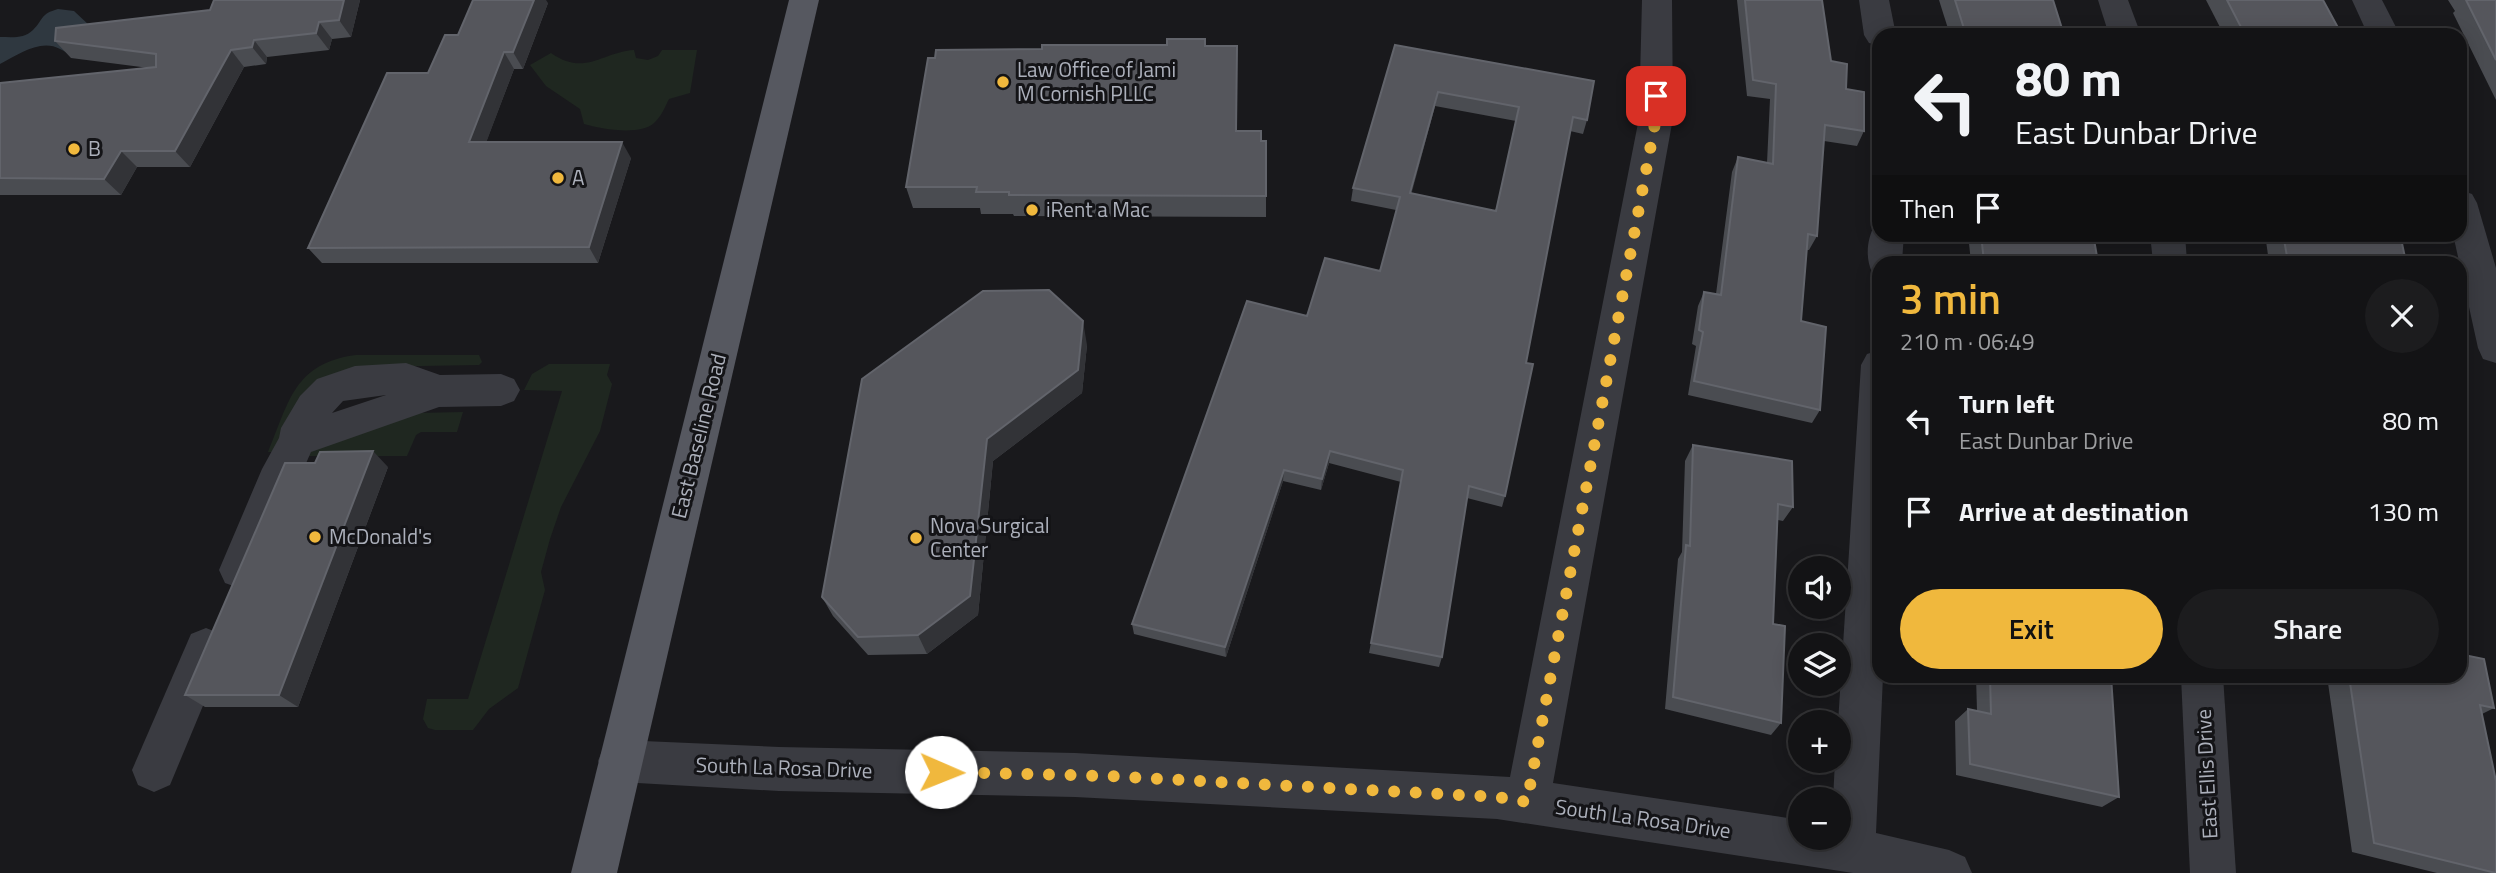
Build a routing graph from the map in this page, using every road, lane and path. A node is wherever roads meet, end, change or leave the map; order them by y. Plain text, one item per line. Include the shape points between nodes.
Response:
1 (804, 0) edge
2 (1657, 0) edge
3 (1874, 0) edge
4 (2113, 0) edge
5 (2367, 0) edge
6 (1879, 28) edge
7 (2123, 28) edge
8 (2381, 28) edge
9 (2470, 210) edge
10 (2496, 348) edge
11 (501, 390) dead end
12 (1872, 504) edge
13 (2202, 683) edge
14 (620, 761) junction
15 (154, 770) dead end
16 (1527, 802) junction
17 (1852, 850) junction
18 (594, 873) edge
19 (1950, 873) edge
20 (2213, 873) edge

1 - 14 main road, East Baseline Road
2 - 16 street via 1656,118
3 - 6 street
4 - 7 street
5 - 8 street
9 - 10 street
11 - 15 street via 435,391 298,440
12 - 17 street
13 - 20 street, East Ellis Drive
14 - 16 street, South La Rosa Drive via 1107,776
14 - 18 main road, East Baseline Road
16 - 17 street, South La Rosa Drive
17 - 19 street, South La Rosa Drive

